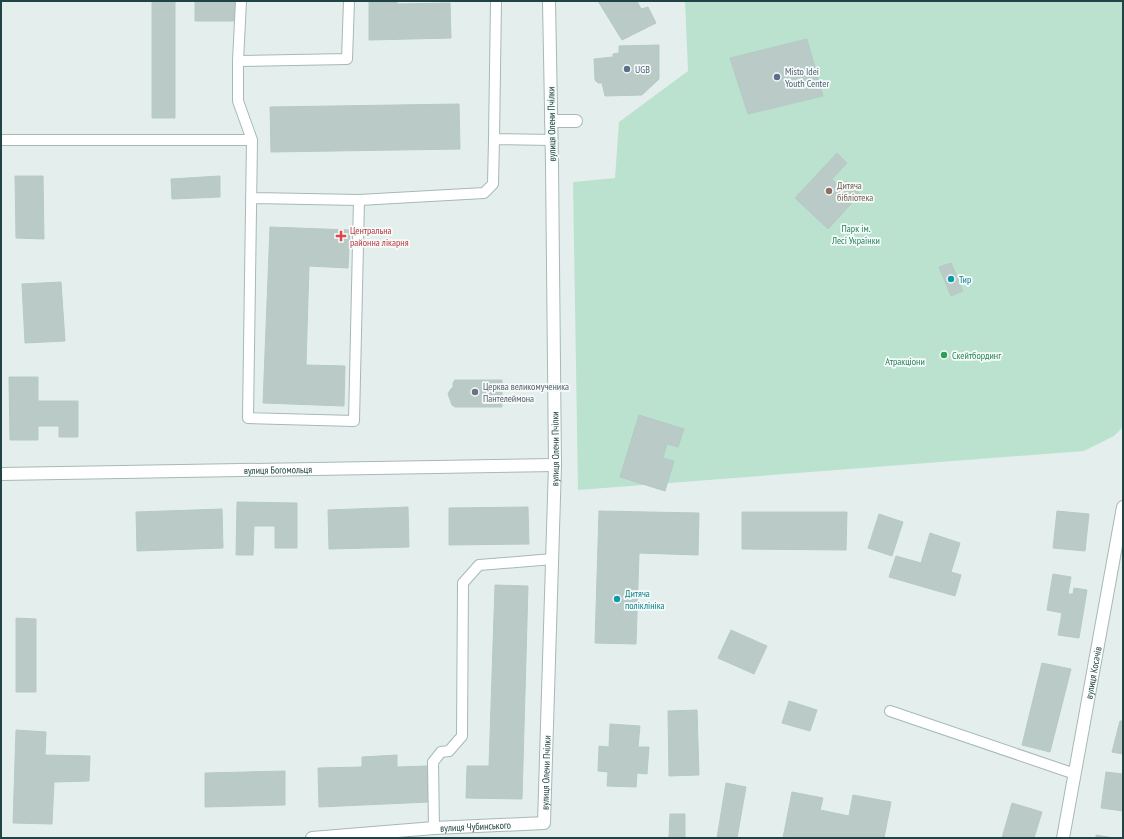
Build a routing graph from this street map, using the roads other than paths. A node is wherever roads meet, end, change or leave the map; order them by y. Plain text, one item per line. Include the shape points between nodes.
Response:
1 (241, 1) edge
2 (349, 1) edge
3 (496, 1) edge
4 (549, 1) edge
5 (238, 60) junction
6 (551, 121) junction
7 (576, 121) dead end
8 (494, 139) junction
9 (1, 140) edge
10 (252, 140) junction
11 (552, 140) junction
12 (251, 198) junction
13 (359, 200) junction
14 (554, 465) junction
15 (1, 474) edge
16 (1123, 507) edge
17 (553, 559) junction
18 (890, 711) dead end
19 (1075, 774) junction
20 (544, 823) joint
21 (434, 828) junction
22 (312, 838) edge
23 (1063, 838) edge

1 - 5 lane
2 - 5 lane via 347,59
3 - 8 lane
4 - 6 street, вулиця Олени Пчілки
5 - 10 lane via 238,101
6 - 7 street
6 - 11 street, вулиця Олени Пчілки
8 - 11 lane
8 - 13 lane via 493,184 484,193
9 - 10 lane
10 - 12 lane
11 - 14 street, вулиця Олени Пчілки
12 - 13 lane
12 - 13 lane via 248,418 354,421
14 - 15 street, вулиця Богомольця
14 - 17 street, вулиця Олени Пчілки
16 - 19 street, вулиця Косачів
17 - 20 street, вулиця Олени Пчілки
17 - 21 lane via 479,565 463,582 462,736 449,751 441,752 433,762
18 - 19 lane
19 - 23 street, вулиця Косачів
20 - 21 street, вулиця Чубинського
21 - 22 street, вулиця Чубинського

